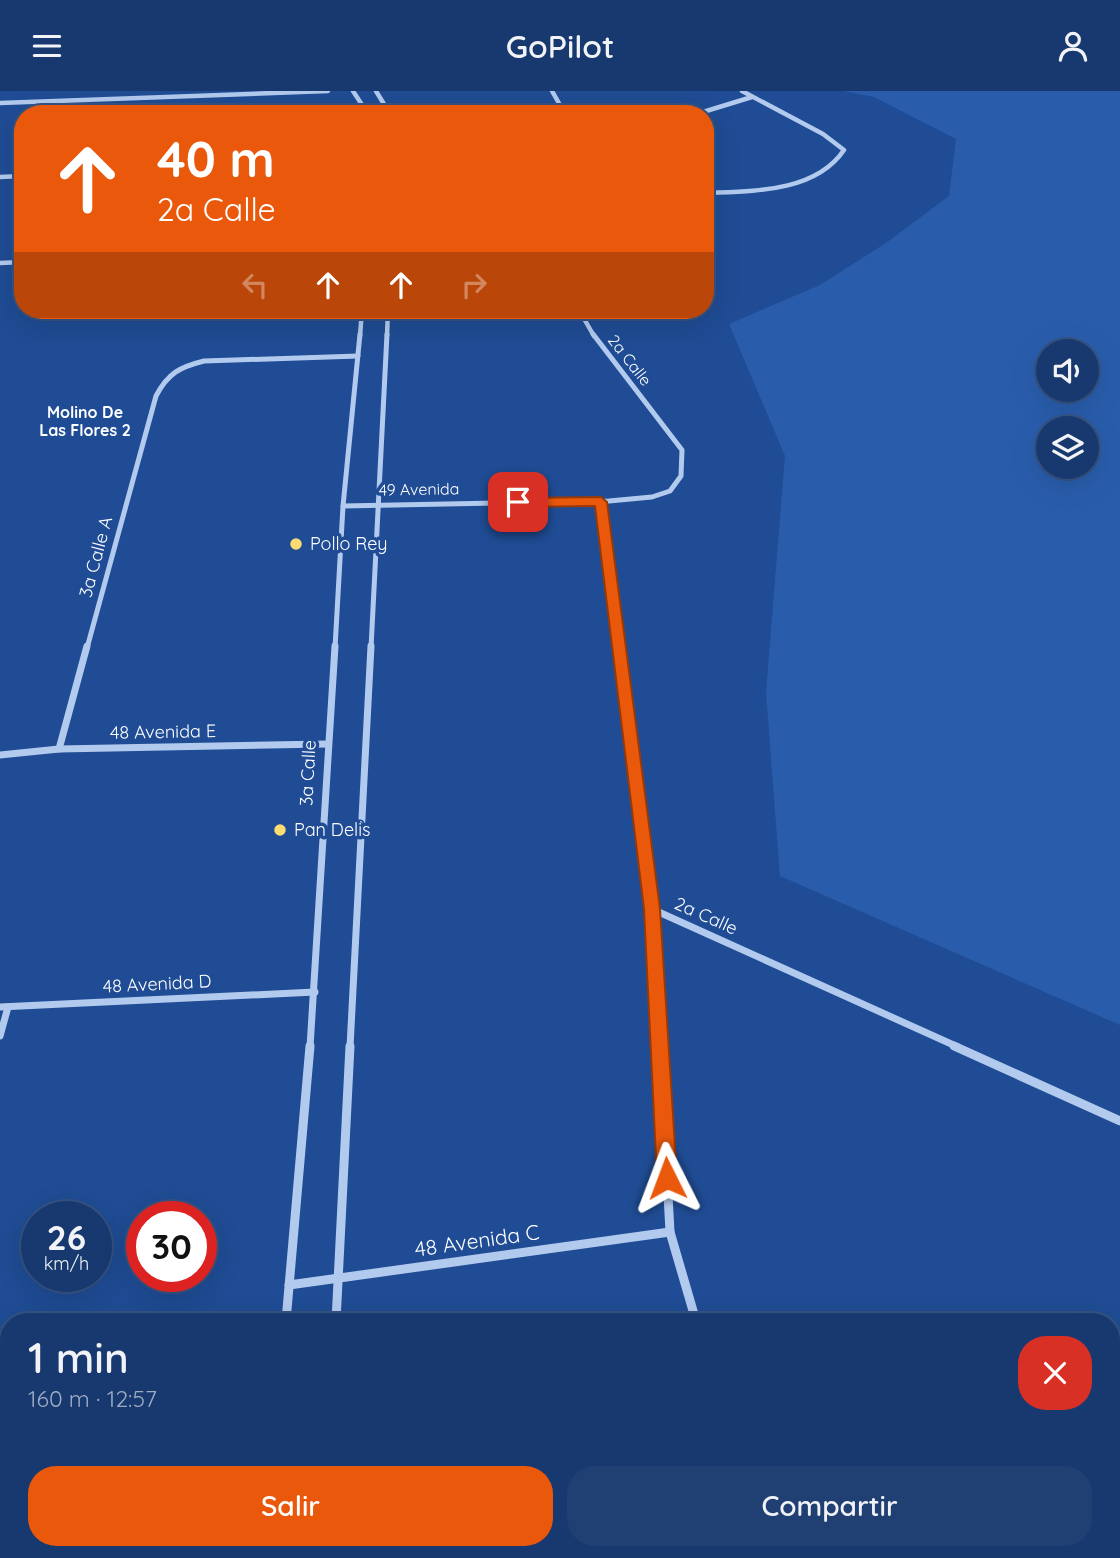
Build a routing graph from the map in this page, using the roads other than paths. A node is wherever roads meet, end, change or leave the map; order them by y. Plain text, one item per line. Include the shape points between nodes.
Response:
1 (328, 91) edge
2 (742, 91) edge
3 (752, 97) junction
4 (0, 103) edge
5 (714, 109) edge
6 (714, 192) edge
7 (361, 319) edge
8 (388, 319) edge
9 (584, 319) edge
10 (358, 356) junction
11 (664, 494) joint
12 (601, 502) junction
13 (380, 503) junction
14 (343, 506) junction
15 (327, 744) junction
16 (60, 749) junction
17 (0, 755) edge
18 (652, 909) junction
19 (315, 992) junction
20 (4, 1007) edge
21 (0, 1036) edge
22 (1120, 1121) edge
23 (670, 1232) junction
24 (339, 1277) junction
25 (289, 1285) junction
26 (287, 1313) edge
27 (337, 1313) edge
28 (694, 1313) edge

1 - 4 street
2 - 3 street
3 - 5 street
3 - 6 street via 838,143 844,150 841,158 816,175 782,186
7 - 10 street, 3a Calle
8 - 13 street
9 - 11 street, 2a Calle via 682,450 684,469 679,483
10 - 14 street, 3a Calle
10 - 16 street, 3a Calle A via 204,361 167,374 156,396
11 - 12 street, 49 Avenida
12 - 13 street, 49 Avenida
12 - 18 street, 2a Calle
13 - 14 street, 49 Avenida
13 - 24 street
14 - 15 street, 3a Calle
15 - 16 street, 48 Avenida E
15 - 19 street, 3a Calle
16 - 17 street, 48 Avenida E
18 - 22 street, 2a Calle
18 - 23 street
19 - 20 street, 48 Avenida D
19 - 25 street, 3a Calle
20 - 21 street
23 - 24 street, 48 Avenida C
23 - 28 street
24 - 25 street, 48 Avenida C
24 - 27 street
25 - 26 street, 3a Calle

